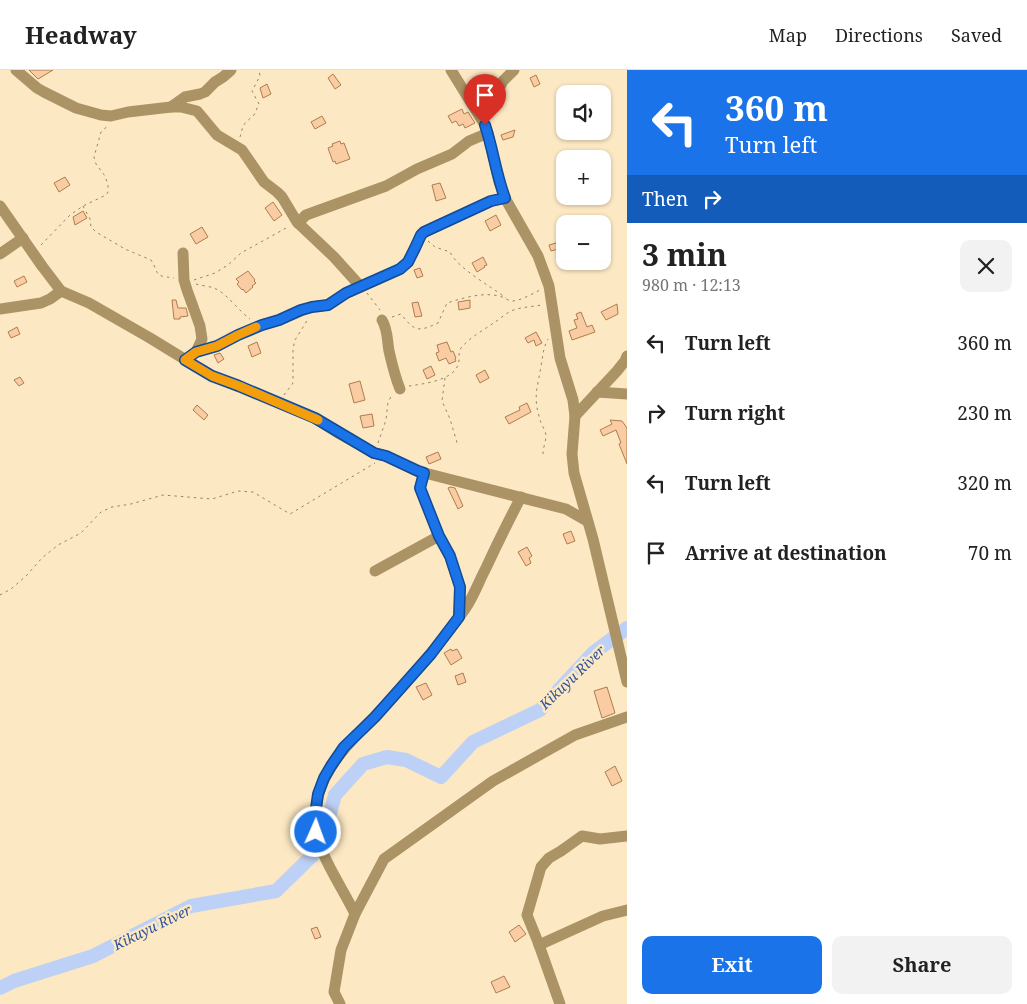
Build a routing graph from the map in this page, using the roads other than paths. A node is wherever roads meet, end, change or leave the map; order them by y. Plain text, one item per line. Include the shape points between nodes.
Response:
1 (16, 70) edge
2 (231, 70) edge
3 (451, 70) edge
4 (514, 70) edge
5 (172, 107) junction
6 (480, 115) junction
7 (488, 133) junction
8 (505, 198) junction
9 (0, 206) edge
10 (298, 223) junction
11 (23, 238) junction
12 (0, 254) edge
13 (183, 254) dead end
14 (361, 287) junction
15 (62, 290) junction
16 (0, 309) edge
17 (384, 320) road end
18 (196, 352) junction
19 (627, 356) edge
20 (185, 360) junction
21 (400, 389) road end
22 (597, 392) junction
23 (627, 394) edge
24 (575, 416) junction
25 (424, 473) junction
26 (521, 497) junction
27 (588, 521) junction
28 (439, 536) junction
29 (375, 571) dead end
30 (459, 617) junction
31 (626, 679) edge
32 (627, 717) edge
33 (627, 836) edge
34 (627, 910) edge
35 (355, 914) junction
36 (539, 945) junction
37 (340, 1004) edge
38 (560, 1004) edge

1 - 5 street via 37,88 76,108 111,116
2 - 5 street via 205,92 185,98
3 - 6 street
4 - 6 street
5 - 10 street via 196,111 222,139 242,150 264,182 282,197
6 - 7 street
7 - 8 street
7 - 10 street via 386,186 306,214
8 - 14 street via 430,228 423,233 408,262 400,269
8 - 24 street via 538,256 549,286 560,358
9 - 11 street
10 - 14 street
11 - 12 street
11 - 15 street
13 - 18 street via 184,280 202,339
14 - 18 street via 328,305 301,310
15 - 16 street via 41,303
15 - 20 street
17 - 21 street
18 - 20 street
19 - 22 street
20 - 25 street via 212,376 315,418 374,453
22 - 23 street
22 - 24 street
24 - 27 street via 574,474
25 - 26 street
25 - 28 street via 420,488
26 - 27 street via 566,509
26 - 30 street
27 - 31 street
28 - 29 street
28 - 30 street via 450,556 460,587
30 - 35 street via 394,696 344,747 318,794 316,832 329,866
32 - 35 street via 575,735 493,781 384,859
33 - 36 street via 600,840 582,836 541,867 527,915
34 - 36 street via 603,916
35 - 37 street via 341,950 334,992
36 - 38 street

